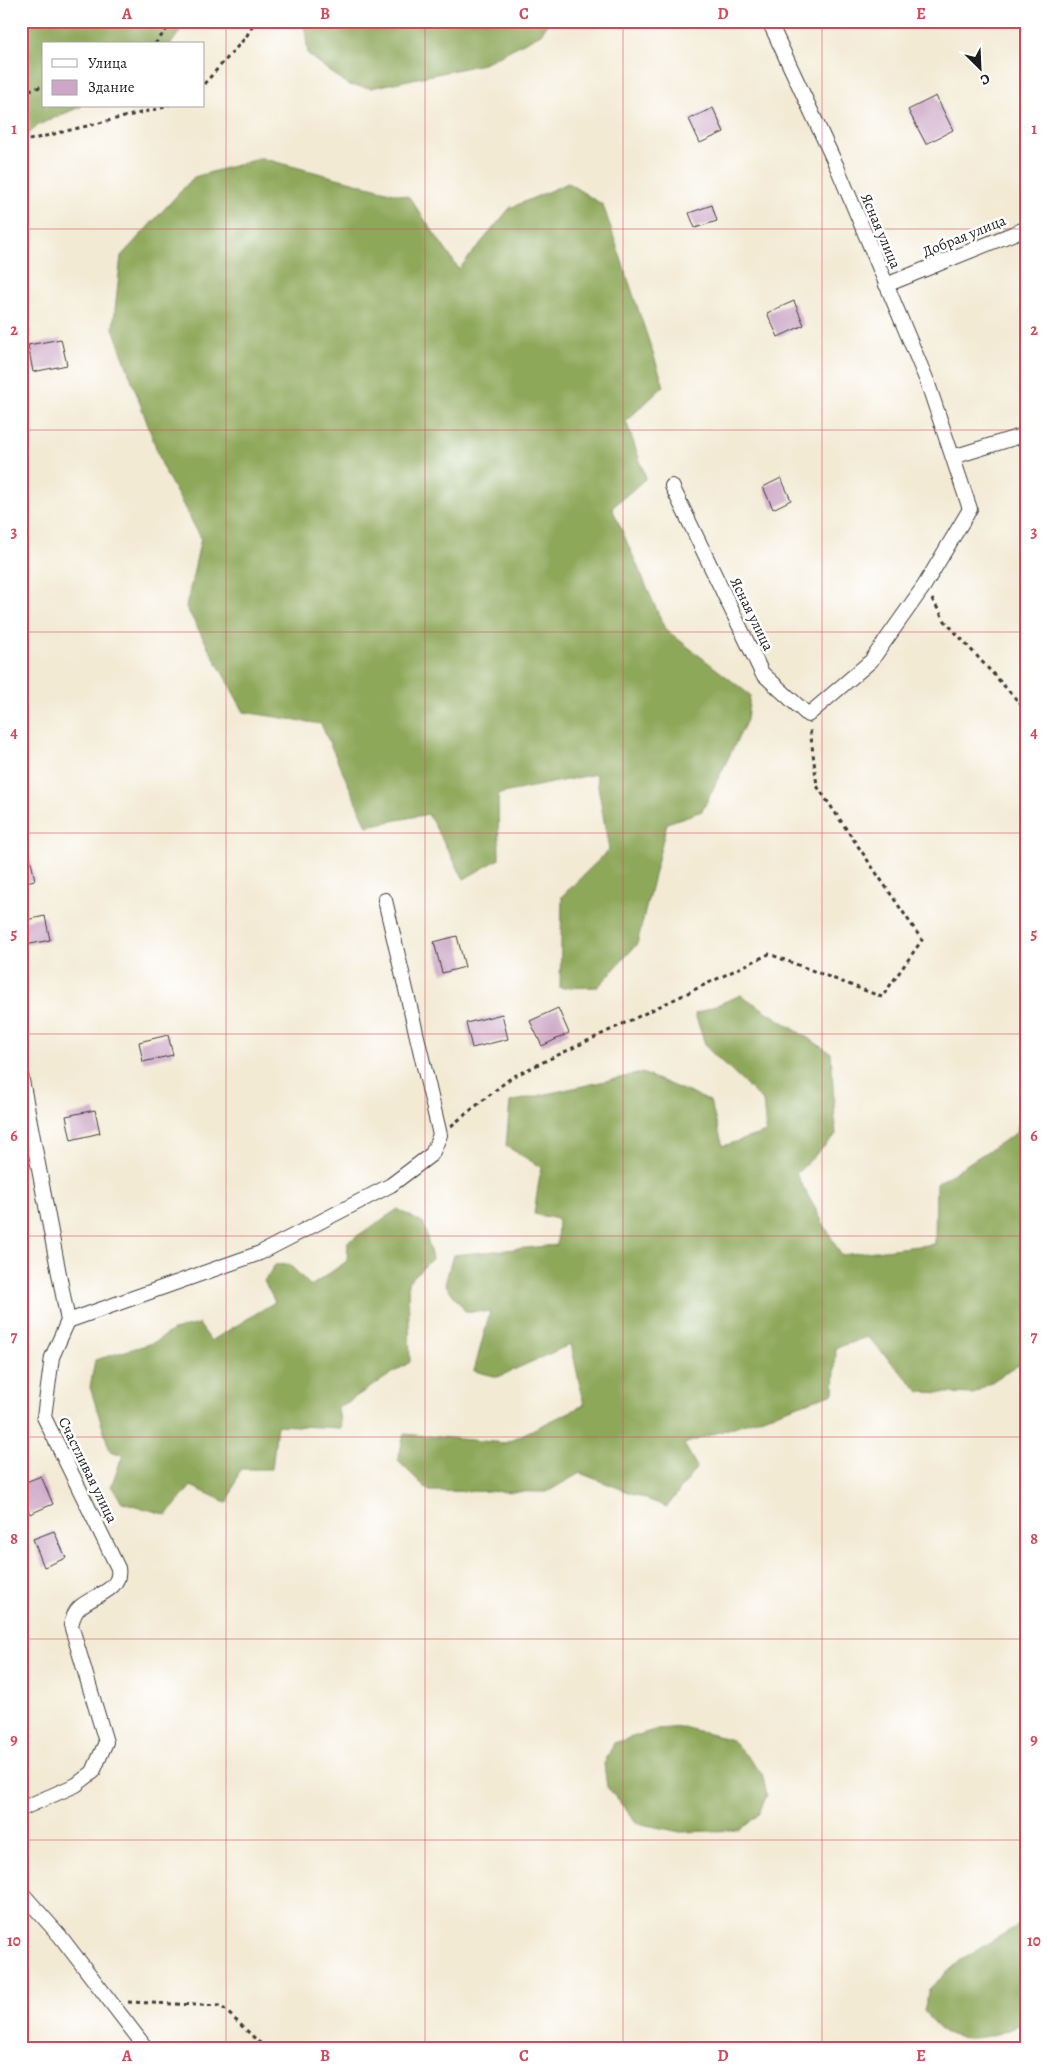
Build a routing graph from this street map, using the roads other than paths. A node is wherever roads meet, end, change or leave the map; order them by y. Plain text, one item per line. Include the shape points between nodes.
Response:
1 (769, 21) edge
2 (1027, 228) edge
3 (886, 285) junction
4 (1027, 434) edge
5 (953, 457) junction
6 (672, 486) dead end
7 (385, 900) dead end
8 (21, 1076) edge
9 (68, 1321) junction
10 (21, 1809) edge
11 (21, 1892) edge
12 (146, 2048) edge

1 - 3 street, Ясная улица via 837,167
2 - 3 street, Добрая улица
3 - 5 street, Ясная улица via 927,381
4 - 5 street
5 - 6 street, Ясная улица via 970,509 924,586 871,660 808,716 762,673
7 - 9 street via 440,1135 432,1154 391,1185 260,1253
8 - 9 street
9 - 10 street, Счастливая улица via 52,1357 44,1417 118,1568 117,1583 80,1607 71,1625 106,1742 93,1772 76,1785
11 - 12 street via 60,1936

